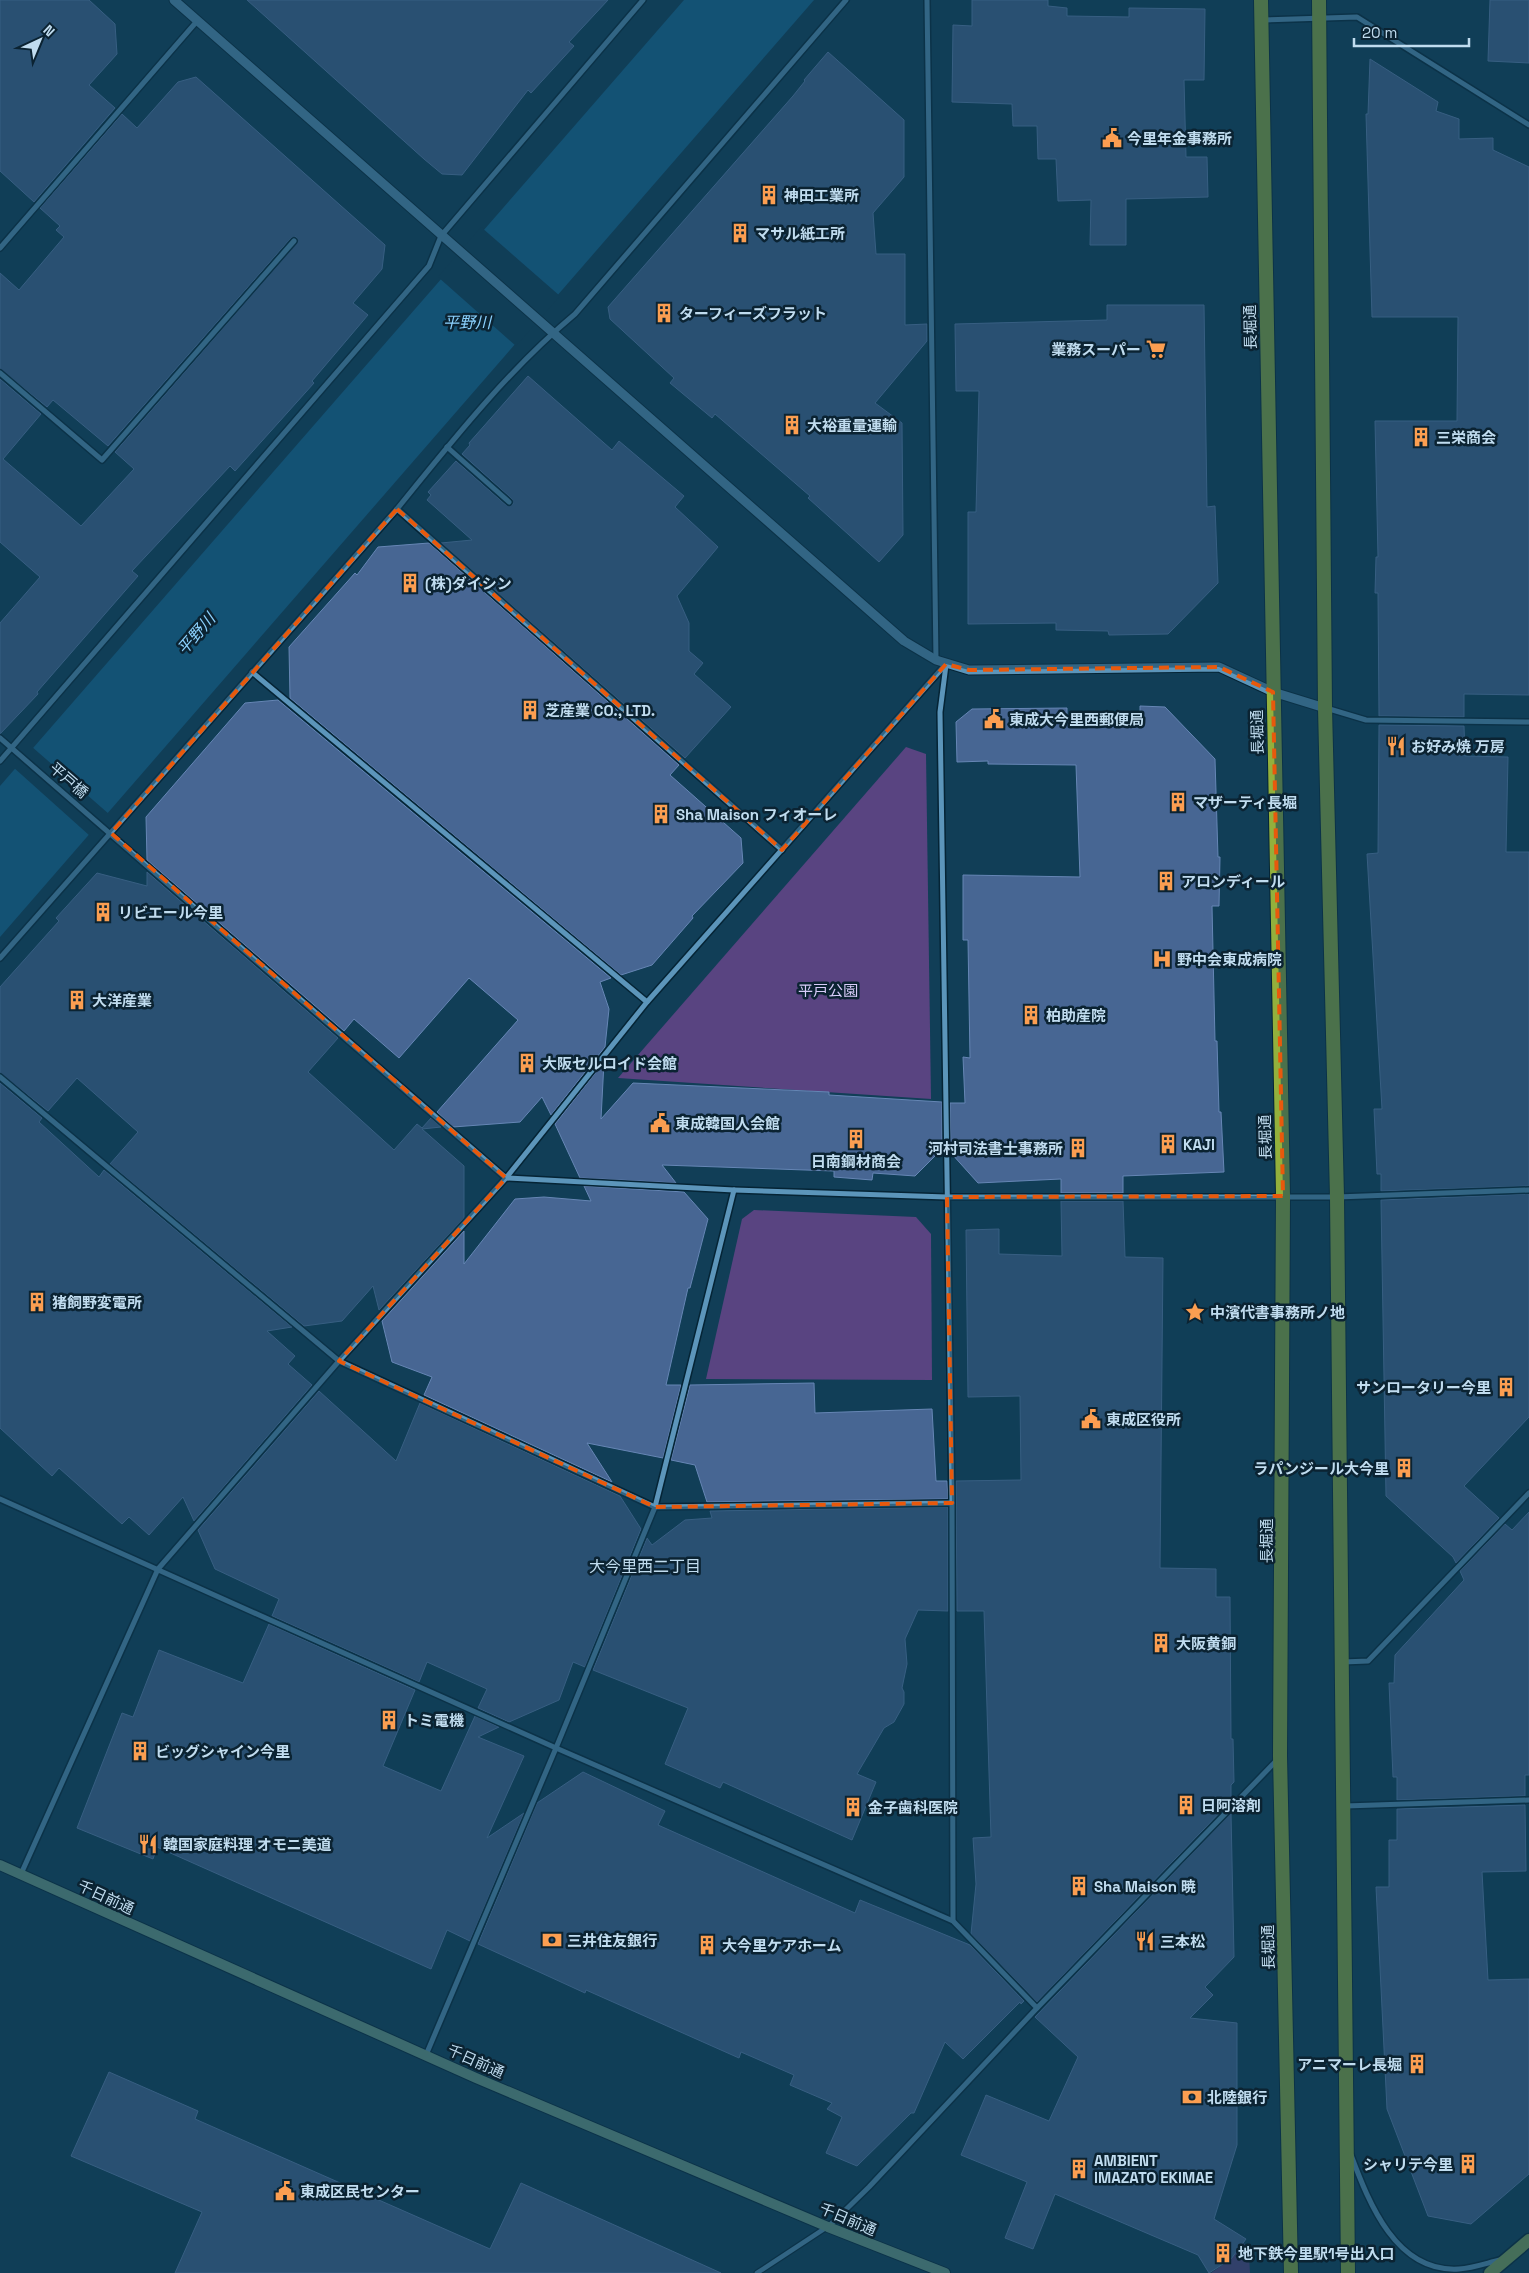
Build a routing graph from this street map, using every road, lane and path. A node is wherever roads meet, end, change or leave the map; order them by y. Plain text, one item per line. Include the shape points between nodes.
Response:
1 (174, 0) edge
2 (643, 0) edge
3 (846, 0) edge
4 (927, 0) edge
5 (1261, 0) edge
6 (1319, 0) edge
7 (1320, 18) junction
8 (198, 20) junction
9 (1262, 20) junction
10 (1529, 125) edge
11 (441, 236) junction
12 (294, 241) dead end
13 (0, 248) edge
14 (553, 333) junction
15 (0, 373) edge
16 (447, 447) junction
17 (510, 502) dead end
18 (397, 509) junction
19 (936, 660) junction
20 (946, 664) junction
21 (252, 672) junction
22 (1273, 692) junction
23 (1325, 708) junction
24 (1529, 722) edge
25 (0, 738) edge
26 (12, 748) junction
27 (0, 761) edge
28 (111, 833) junction
29 (782, 850) junction
30 (0, 958) edge
31 (647, 1002) junction
32 (0, 1077) edge
33 (506, 1178) junction
34 (734, 1190) junction
35 (1529, 1190) edge
36 (1283, 1196) junction
37 (947, 1197) junction
38 (1337, 1197) junction
39 (339, 1361) junction
40 (1529, 1493) edge
41 (0, 1499) edge
42 (952, 1503) junction
43 (655, 1507) junction
44 (158, 1569) junction
45 (1342, 1662) junction
46 (556, 1748) junction
47 (1280, 1756) junction
48 (1529, 1800) edge
49 (1345, 1806) junction
50 (0, 1865) edge
51 (22, 1874) junction
52 (953, 1922) junction
53 (1037, 2008) junction
54 (426, 2055) junction
55 (1348, 2146) junction
56 (828, 2227) junction
57 (1529, 2240) edge
58 (1507, 2259) junction
59 (757, 2273) edge
60 (944, 2273) edge
61 (1291, 2273) edge
62 (1348, 2273) edge
63 (1490, 2273) edge

1 - 8 street
2 - 11 street
3 - 14 street via 575,314
4 - 19 street
5 - 9 highway, 長堀通
6 - 7 highway
7 - 9 street
7 - 10 street via 1357,17
7 - 23 highway
8 - 11 street
8 - 13 street
9 - 22 highway, 長堀通
11 - 14 street
11 - 26 street via 429,266
12 - 15 street via 102,460
14 - 16 street
14 - 19 street via 904,641
16 - 17 street
16 - 18 street
18 - 21 street
18 - 29 street
19 - 20 street
20 - 22 street via 969,670 1219,668
20 - 29 street
20 - 37 street via 940,712
21 - 28 street
21 - 31 street
22 - 23 street
22 - 36 highway, 長堀通
23 - 24 street via 1366,720
23 - 38 highway
25 - 26 street, 平戸橋
26 - 27 street
26 - 28 street, 平戸橋
28 - 30 street
28 - 33 street, 平戸橋
29 - 31 street
31 - 33 street
32 - 39 street
33 - 34 street
33 - 39 street
34 - 37 street
34 - 43 street
35 - 38 street
36 - 37 street
36 - 38 street
36 - 47 highway, 長堀通
37 - 42 street
38 - 45 highway
39 - 43 street
39 - 44 street
40 - 45 street via 1368,1661
41 - 44 street
42 - 43 street
42 - 52 street
43 - 46 street
44 - 46 street
44 - 51 street
45 - 49 highway
46 - 52 street
46 - 54 street
47 - 53 street
47 - 61 highway, 長堀通
48 - 49 street
49 - 55 highway
50 - 51 main road, 千日前通
51 - 54 main road, 千日前通
52 - 53 street
53 - 56 street
54 - 56 main road, 千日前通
55 - 58 street via 1371,2205 1409,2254 1427,2265 1459,2270
55 - 62 highway
56 - 59 street
56 - 60 main road, 千日前通
57 - 58 main road
58 - 63 main road

